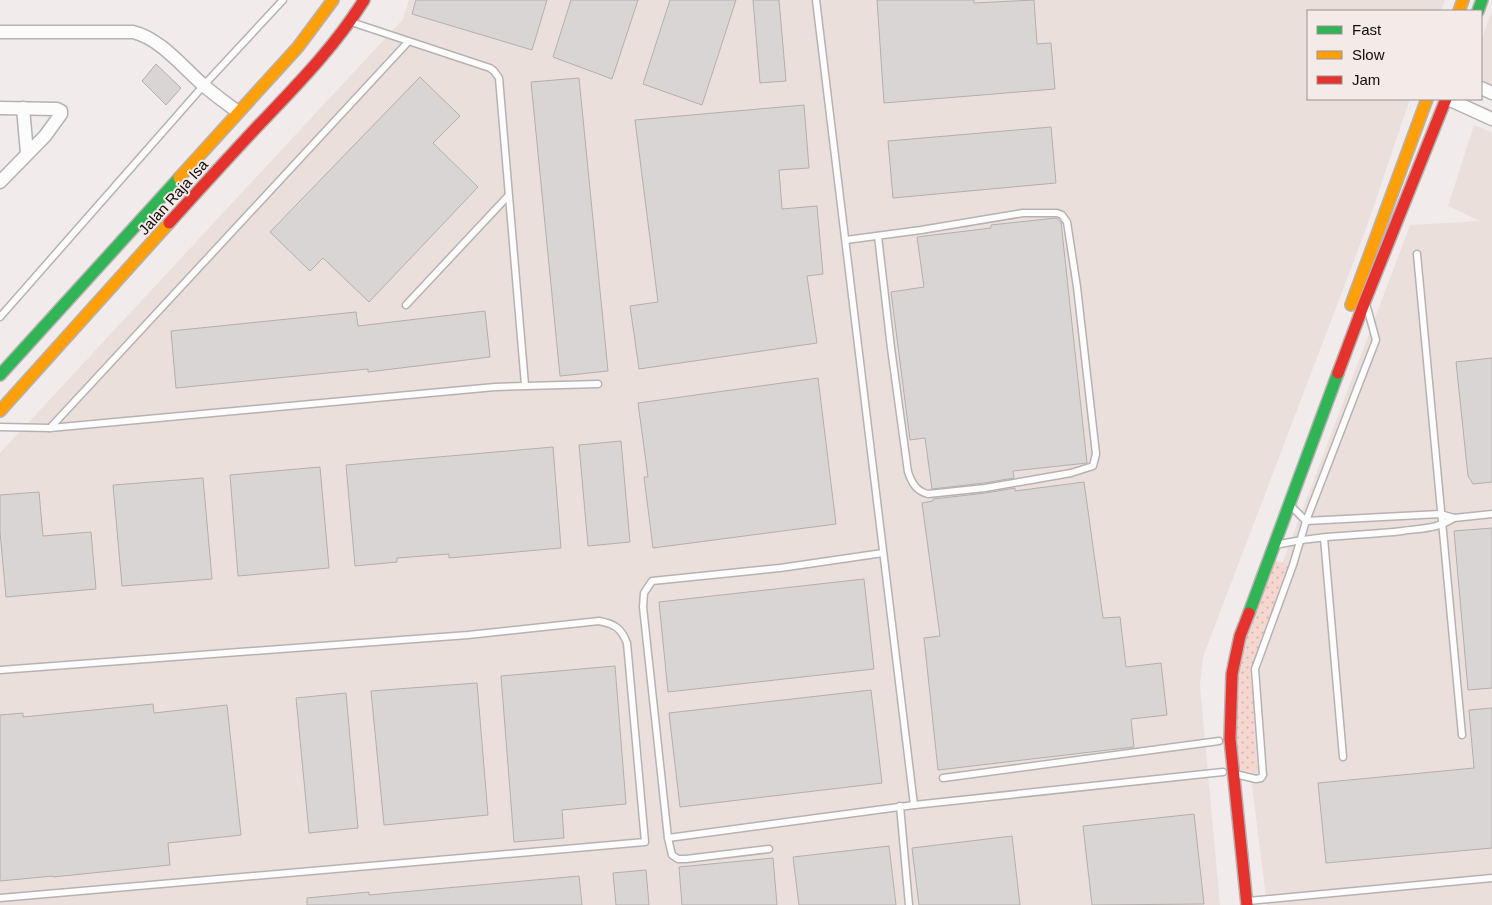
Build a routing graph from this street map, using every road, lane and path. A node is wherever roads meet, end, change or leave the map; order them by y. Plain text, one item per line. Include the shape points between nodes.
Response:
1 (283, 0) edge
2 (332, 0) edge
3 (364, 0) edge
4 (816, 0) edge
5 (352, 22) junction
6 (0, 32) edge
7 (408, 42) junction
8 (204, 85) junction
9 (1427, 100) edge
10 (1447, 100) edge
11 (1449, 100) edge
12 (0, 108) edge
13 (23, 108) junction
14 (238, 112) junction
15 (1492, 119) edge
16 (28, 153) junction
17 (0, 182) edge
18 (508, 196) junction
19 (878, 236) junction
20 (846, 240) junction
21 (1416, 254) dead end
22 (1365, 301) junction
23 (406, 305) dead end
24 (0, 317) edge
25 (1346, 319) dead end
26 (2, 368) edge
27 (598, 384) dead end
28 (525, 385) junction
29 (0, 411) edge
30 (0, 427) edge
31 (50, 428) junction
32 (1298, 449) dead end
33 (1280, 496) junction
34 (1290, 505) junction
35 (1440, 514) junction
36 (1492, 514) edge
37 (1454, 518) junction
38 (1306, 522) junction
39 (1442, 526) junction
40 (1324, 538) junction
41 (1300, 540) junction
42 (1269, 544) junction
43 (883, 553) junction
44 (0, 670) edge
45 (1462, 735) dead end
46 (1219, 741) junction
47 (1344, 757) dead end
48 (1223, 772) junction
49 (1235, 774) junction
50 (943, 778) dead end
51 (914, 804) junction
52 (900, 806) junction
53 (668, 838) junction
54 (769, 849) dead end
55 (1492, 878) edge
56 (0, 898) edge
57 (1243, 904) edge
58 (909, 905) edge

1 - 8 lane
2 - 14 main road, Jalan Raja Isa via 298,47
3 - 5 main road, Jalan Raja Isa
4 - 20 lane
5 - 7 lane
5 - 29 main road, Jalan Raja Isa
6 - 8 street via 133,32 155,42
7 - 18 lane via 490,68 497,74
7 - 31 lane
8 - 14 street
8 - 24 lane
9 - 25 main road
10 - 22 main road
11 - 15 street
12 - 13 street
13 - 16 street
13 - 16 street via 57,109 61,112 45,136
14 - 26 main road, Jalan Raja Isa
16 - 17 street
18 - 23 lane
18 - 28 lane
19 - 19 lane via 1023,213 1057,213 1064,217 1077,287 1096,454 1092,466 985,488 928,494 916,487 908,472
19 - 20 lane
20 - 43 lane
21 - 35 lane
22 - 34 main road
22 - 38 lane via 1376,340
27 - 28 lane
28 - 31 lane
30 - 31 lane
32 - 33 main road
33 - 34 main road
33 - 42 main road
34 - 38 lane
34 - 42 main road
35 - 37 lane
35 - 38 lane
35 - 39 lane
36 - 37 lane
37 - 39 lane
38 - 41 lane
39 - 40 lane
39 - 45 lane
40 - 41 lane
40 - 47 lane
41 - 42 lane
41 - 49 lane via 1255,669 1263,775 1256,779
42 - 46 main road via 1231,630 1222,671
42 - 49 main road via 1240,636 1232,674 1230,739
43 - 51 lane
43 - 53 lane via 652,581 644,593 643,607
44 - 56 lane via 599,621 610,623 618,626 627,643 645,842
46 - 48 main road
46 - 50 lane
48 - 51 lane
48 - 57 main road
49 - 57 main road
51 - 52 lane
52 - 53 lane
52 - 58 lane
53 - 54 lane via 672,855 681,859
55 - 57 lane

